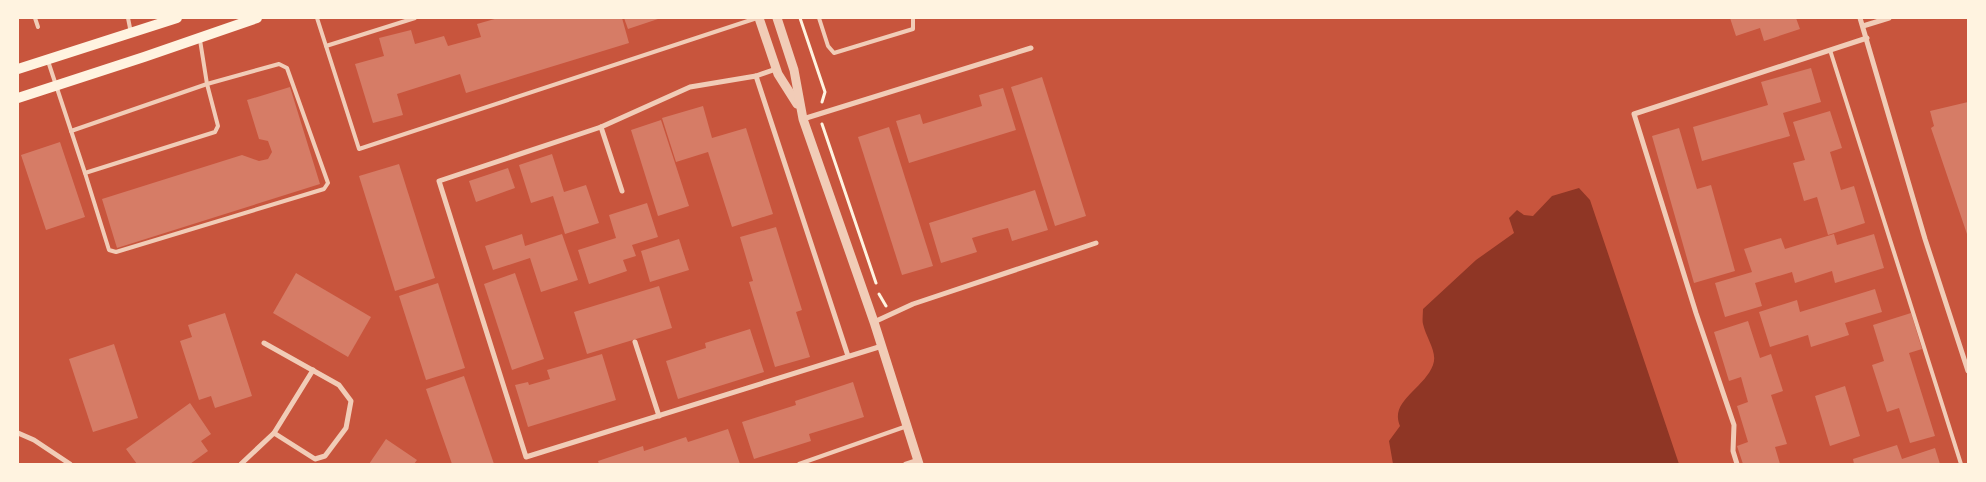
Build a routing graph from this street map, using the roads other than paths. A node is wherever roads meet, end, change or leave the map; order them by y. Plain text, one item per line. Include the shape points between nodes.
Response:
1 (35, 18) edge
2 (128, 18) edge
3 (177, 18) edge
4 (257, 18) edge
5 (317, 18) edge
6 (415, 18) edge
7 (734, 18) edge
8 (758, 18) edge
9 (777, 18) edge
10 (819, 18) edge
11 (913, 18) edge
12 (1860, 18) edge
13 (1889, 18) edge
14 (736, 25) junction
15 (1862, 26) junction
16 (38, 27) dead end
17 (131, 32) junction
18 (200, 37) junction
19 (1867, 38) junction
20 (326, 46) junction
21 (1031, 48) dead end
22 (1830, 50) junction
23 (47, 59) junction
24 (18, 69) edge
25 (776, 69) junction
26 (756, 76) junction
27 (207, 84) junction
28 (56, 87) junction
29 (18, 98) edge
30 (799, 106) junction
31 (803, 119) junction
32 (601, 126) junction
33 (71, 131) junction
34 (85, 174) junction
35 (622, 191) dead end
36 (1096, 243) dead end
37 (874, 322) junction
38 (264, 342) dead end
39 (635, 342) dead end
40 (882, 346) junction
41 (848, 356) junction
42 (313, 370) junction
43 (1968, 371) edge
44 (660, 416) junction
45 (907, 426) junction
46 (18, 433) edge
47 (274, 433) junction
48 (918, 462) edge
49 (70, 464) edge
50 (241, 464) edge
51 (799, 464) edge
52 (905, 464) edge
53 (1737, 464) edge
54 (1961, 464) edge

1 - 16 lane
2 - 17 lane
3 - 17 main road
4 - 18 main road
5 - 20 lane
6 - 20 lane
7 - 14 lane
8 - 14 lane
8 - 25 street
9 - 30 street via 794,70
10 - 11 lane via 828,46 834,53 913,29
12 - 15 street
13 - 15 street
14 - 20 lane via 359,149
15 - 19 street
17 - 23 main road
18 - 27 lane
18 - 28 main road
19 - 22 street
19 - 43 street via 1925,239
21 - 31 street
22 - 53 street via 1634,114 1734,425 1733,450
22 - 54 lane
23 - 24 main road
23 - 28 lane
25 - 26 street
25 - 30 street
26 - 32 street via 690,87
26 - 41 street
27 - 33 lane
27 - 34 lane via 218,126 215,132
27 - 34 lane via 279,64 287,68 328,183 324,189 116,252 109,250
28 - 29 main road
28 - 33 lane
30 - 31 street
31 - 37 street
32 - 35 street
32 - 44 street via 438,181 526,458
33 - 34 lane
36 - 37 street via 913,304
37 - 40 street
38 - 42 street
39 - 44 street
40 - 41 street
40 - 45 street
41 - 44 street
42 - 47 street
42 - 47 street via 339,385 351,401 346,428 325,456 315,458
45 - 48 street
45 - 51 lane
46 - 49 street
47 - 50 street
48 - 52 lane

